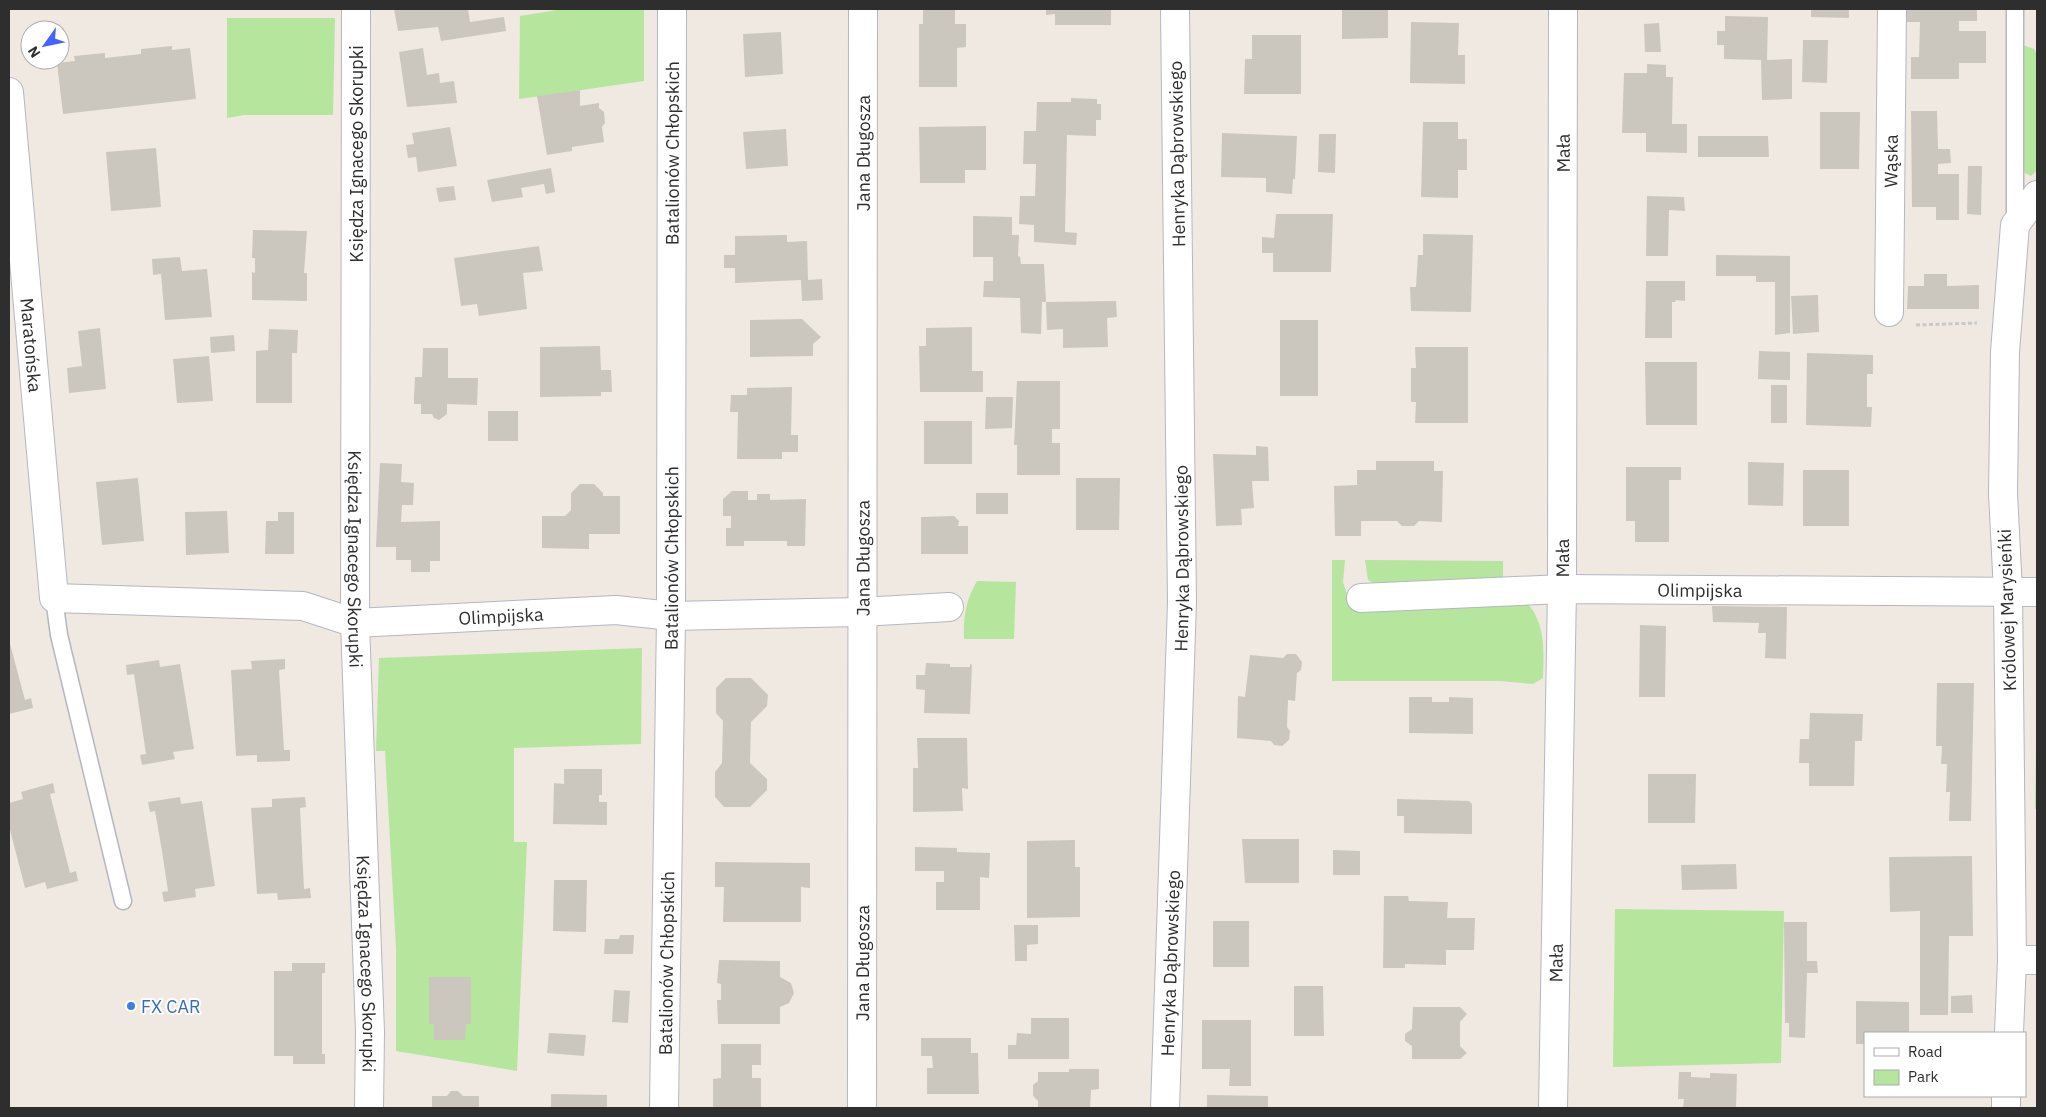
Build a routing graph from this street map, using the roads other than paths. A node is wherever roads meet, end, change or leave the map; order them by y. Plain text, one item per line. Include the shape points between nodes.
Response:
1 (356, 9) edge
2 (672, 9) edge
3 (863, 9) edge
4 (1175, 9) edge
5 (1563, 9) edge
6 (1892, 9) edge
7 (2014, 9) edge
8 (9, 92) edge
9 (2037, 195) edge
10 (2015, 225) junction
11 (1889, 312) road end
12 (1562, 589) junction
13 (2008, 591) junction
14 (2037, 592) edge
15 (54, 598) junction
16 (1361, 598) dead end
17 (949, 607) dead end
18 (861, 612) junction
19 (671, 616) junction
20 (354, 623) junction
21 (123, 901) dead end
22 (2024, 960) edge
23 (2009, 1032) edge
24 (369, 1108) edge
25 (664, 1108) edge
26 (862, 1108) edge
27 (1165, 1108) edge
28 (1553, 1108) edge

1 - 20 street, Księdza Ignacego Skorupki
2 - 19 street, Batalionów Chłopskich
3 - 18 street, Jana Długosza
4 - 27 street, Henryka Dąbrowskiego via 1182,602
5 - 12 street, Mała
6 - 11 street, Wąska
7 - 10 lane
8 - 15 street, Maratońska
9 - 10 street
10 - 13 street, Królowej Marysieńki via 2004,352 2003,494
12 - 13 street, Olimpijska
12 - 16 street, Olimpijska
12 - 28 street, Mała
13 - 14 street, Olimpijska
13 - 22 street, Królowej Marysieńki
15 - 20 street, Olimpijska via 303,606
15 - 21 lane via 58,635
17 - 18 street, Olimpijska
18 - 19 street, Olimpijska
18 - 26 street, Jana Długosza
19 - 20 street, Olimpijska via 616,610
19 - 25 street, Batalionów Chłopskich
20 - 24 street, Księdza Ignacego Skorupki via 370,1032
22 - 23 street, Królowej Marysieńki

